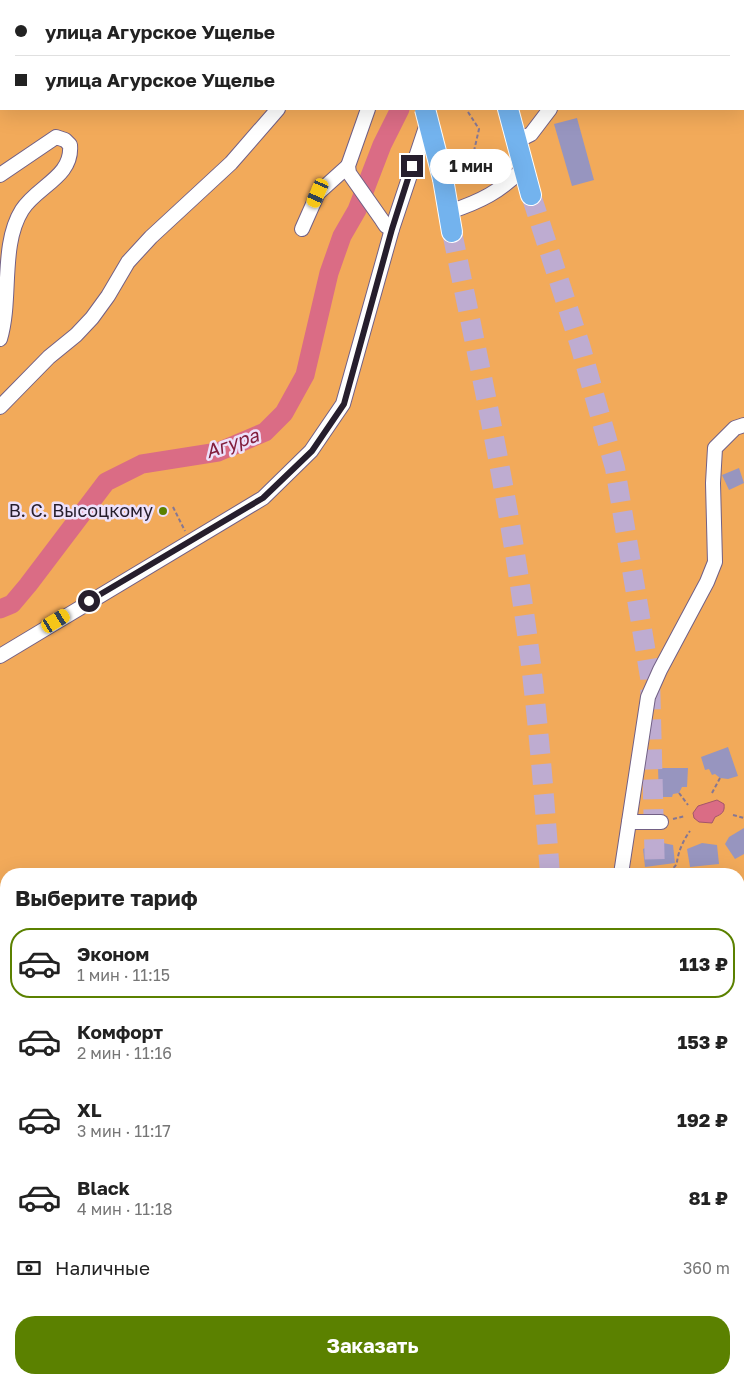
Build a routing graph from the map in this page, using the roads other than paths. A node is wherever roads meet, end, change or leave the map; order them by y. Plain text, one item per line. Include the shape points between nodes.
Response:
1 (277, 110) edge
2 (368, 110) edge
3 (425, 110) edge
4 (434, 110) edge
5 (508, 110) edge
6 (549, 110) edge
7 (516, 141) junction
8 (524, 168) junction
9 (349, 170) junction
10 (0, 175) edge
11 (531, 195) tunnel mouth
12 (449, 212) junction
13 (302, 229) dead end
14 (392, 229) junction
15 (452, 232) tunnel mouth
16 (0, 339) edge
17 (0, 407) edge
18 (744, 425) edge
19 (0, 656) edge
20 (629, 822) junction
21 (661, 822) dead end
22 (622, 868) edge

1 - 17 street via 231,163 128,262 92,318
2 - 9 street
3 - 12 highway, bridge
4 - 14 street
5 - 7 highway
6 - 7 street via 531,134
7 - 8 highway
8 - 11 highway
8 - 12 street via 503,188 475,204
9 - 13 street via 318,193
9 - 14 street via 386,226
10 - 16 street via 56,137 70,145 68,165 22,210 12,232 7,310
12 - 15 highway
14 - 19 street via 344,404 312,451 263,498
18 - 20 street via 734,428 715,448 715,562 708,582 648,697
20 - 21 street
20 - 22 street

